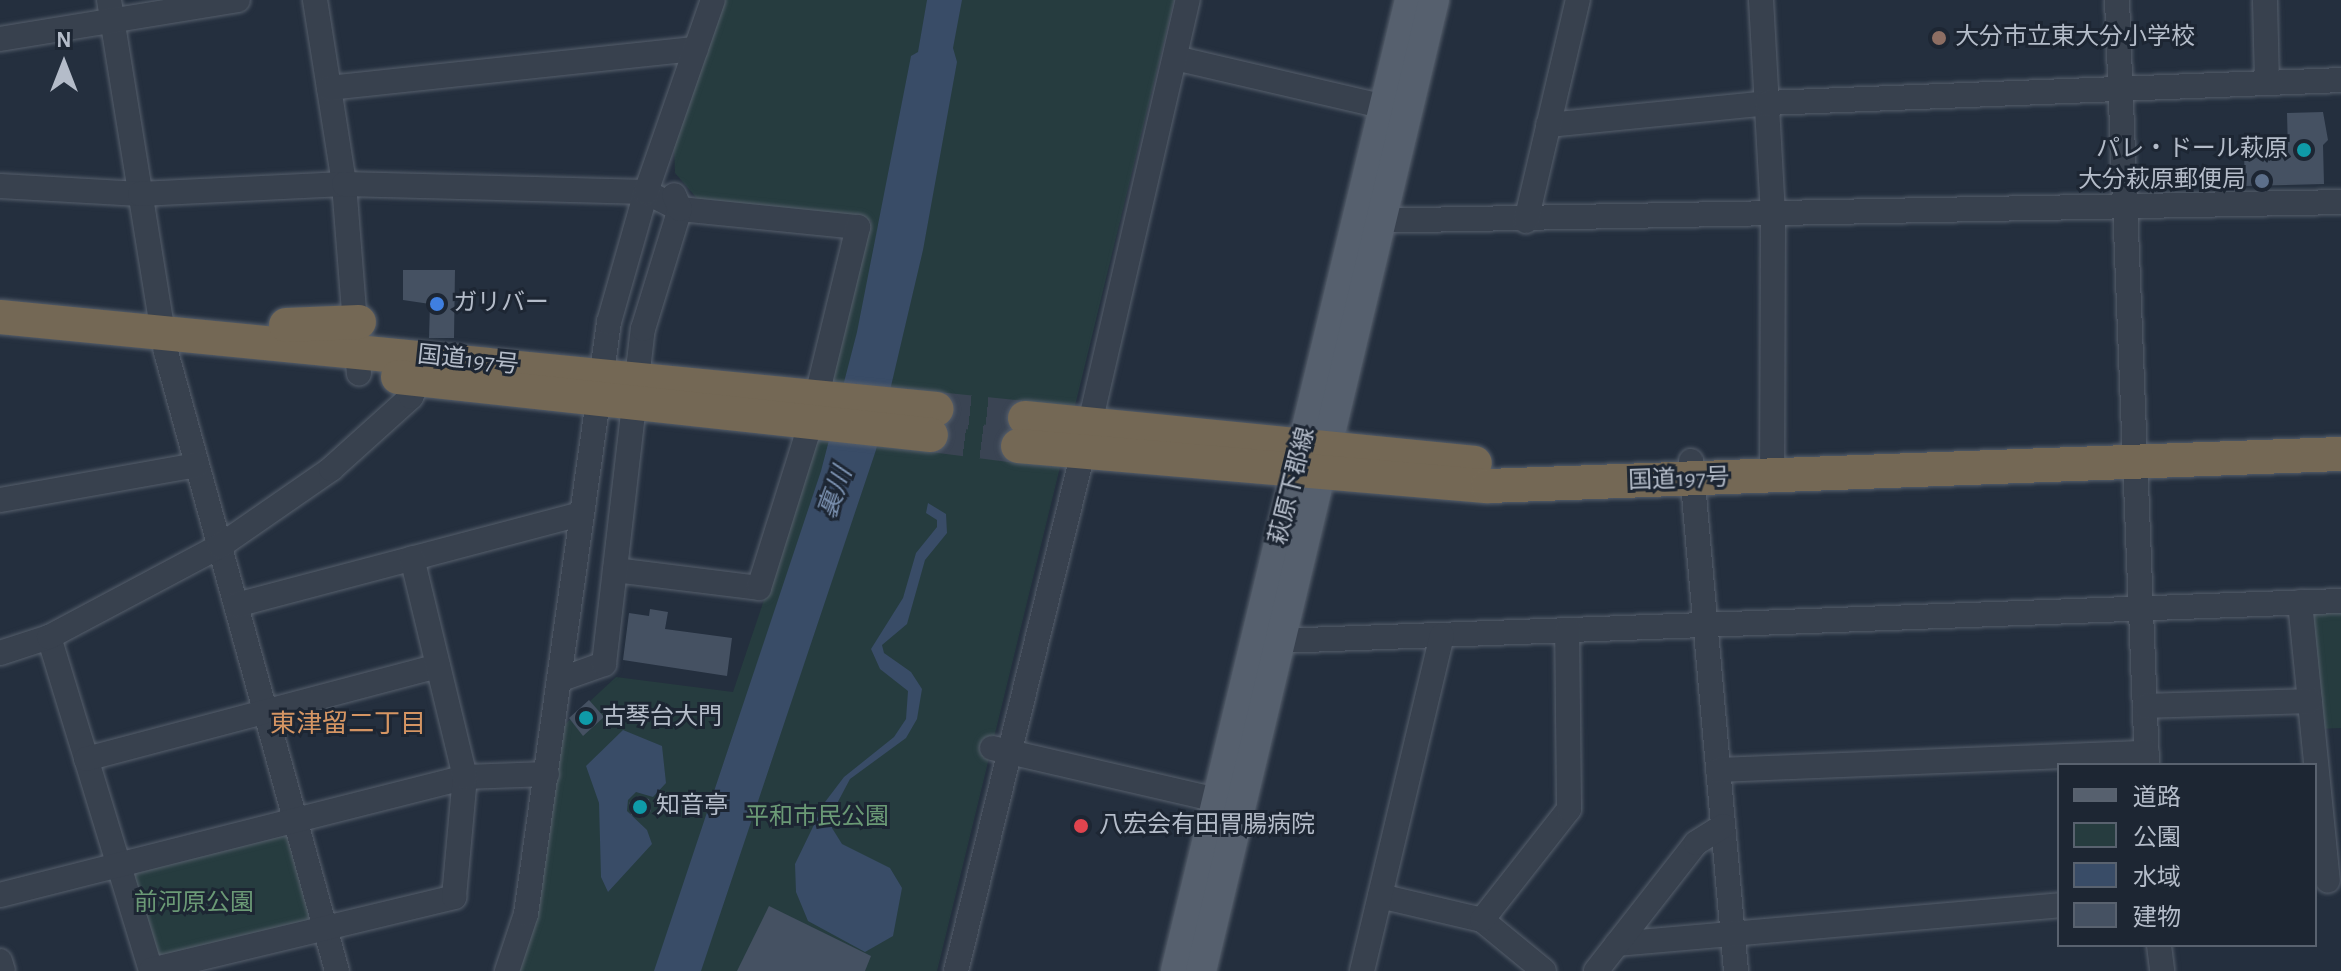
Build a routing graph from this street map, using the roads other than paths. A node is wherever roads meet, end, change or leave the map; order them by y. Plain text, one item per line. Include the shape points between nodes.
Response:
1 (238, 0) edge
2 (315, 0) edge
3 (713, 0) edge
4 (1188, 0) edge
5 (1410, 0) edge
6 (1434, 0) edge
7 (1578, 0) edge
8 (1761, 0) edge
9 (2117, 0) edge
10 (2265, 1) edge
11 (111, 10) edge
12 (0, 39) edge
13 (696, 49) junction
14 (1175, 58) junction
15 (2341, 80) edge
16 (2267, 83) junction
17 (329, 88) junction
18 (2120, 89) junction
19 (1767, 103) junction
20 (1395, 110) junction
21 (1548, 125) junction
22 (658, 161) junction
23 (344, 184) junction
24 (0, 186) edge
25 (646, 192) junction
26 (140, 194) junction
27 (2341, 202) edge
28 (2125, 207) junction
29 (680, 209) junction
30 (1773, 215) junction
31 (1526, 221) junction
32 (1368, 222) junction
33 (0, 317) edge
34 (0, 338) edge
35 (164, 341) junction
36 (359, 348) junction
37 (419, 380) junction
38 (600, 387) junction
39 (636, 390) junction
40 (823, 410) junction
41 (934, 422) tunnel mouth
42 (1022, 432) tunnel mouth
43 (2341, 436) edge
44 (1086, 437) junction
45 (2135, 453) junction
46 (2341, 454) edge
47 (1772, 458) junction
48 (1311, 459) junction
49 (197, 465) junction
50 (1691, 471) junction
51 (0, 500) edge
52 (580, 514) junction
53 (220, 546) junction
54 (412, 558) junction
55 (615, 570) junction
56 (2341, 601) edge
57 (2300, 602) junction
58 (236, 605) junction
59 (2140, 608) junction
60 (1705, 625) junction
61 (1567, 630) junction
62 (1442, 635) junction
63 (49, 637) junction
64 (1279, 641) junction
65 (0, 653) edge
66 (438, 666) junction
67 (559, 680) junction
68 (2310, 701) junction
69 (2145, 706) junction
70 (265, 712) junction
71 (1000, 750) junction
72 (86, 759) junction
73 (2147, 759) edge
74 (2315, 763) edge
75 (1718, 770) junction
76 (547, 774) junction
77 (465, 777) junction
78 (2317, 795) edge
79 (1229, 803) junction
80 (295, 820) junction
81 (1723, 826) junction
82 (119, 865) junction
83 (2328, 881) edge
84 (0, 895) edge
85 (1380, 896) junction
86 (2057, 905) edge
87 (1482, 920) junction
88 (325, 928) junction
89 (1732, 934) junction
90 (1617, 944) junction
91 (2159, 947) edge
92 (0, 961) edge
93 (3, 971) edge
94 (151, 971) edge
95 (337, 971) edge
96 (507, 971) edge
97 (956, 971) edge
98 (1176, 971) edge
99 (1201, 971) edge
100 (1362, 971) edge
101 (1544, 971) edge
102 (1596, 971) edge
103 (1736, 971) edge
104 (2162, 971) edge

1 - 11 street
2 - 17 street
3 - 13 street
4 - 14 street
5 - 20 main road, 萩原下郡線
6 - 20 main road, 萩原下郡線
7 - 21 street
8 - 19 street
9 - 18 street
10 - 16 street
11 - 12 street
11 - 26 street
13 - 17 street
13 - 22 street
14 - 20 street
14 - 44 street
15 - 16 street
16 - 18 street
17 - 23 street
18 - 19 street
18 - 28 street
19 - 21 street
19 - 30 street
20 - 32 main road, 萩原下郡線
21 - 31 street
22 - 25 street
22 - 29 street
23 - 25 street
23 - 26 street
23 - 36 street
24 - 26 street
25 - 29 street
25 - 38 street via 609,322
26 - 35 street
27 - 28 street
28 - 30 street
28 - 45 street
29 - 39 street via 643,329
29 - 40 street via 858,227
30 - 31 street
30 - 47 street
31 - 32 street
32 - 48 main road, 萩原下郡線
33 - 35 highway, 国道197号
34 - 35 highway, 国道197号
35 - 36 highway, 国道197号
35 - 36 highway
35 - 49 street
36 - 37 highway, 国道197号
36 - 38 highway, 国道197号
37 - 38 highway, 国道197号
37 - 53 street via 411,397 331,469
38 - 39 highway, 国道197号
38 - 52 street
39 - 40 highway, 国道197号
39 - 55 street
40 - 41 highway, 国道197号
40 - 55 street via 759,588
42 - 44 highway, 国道197号
43 - 45 highway, 国道197号
44 - 48 highway, 国道197号
44 - 71 street
45 - 46 highway, 国道197号
45 - 47 highway, 国道197号
45 - 50 highway, 国道197号
45 - 59 street
47 - 50 highway, 国道197号
48 - 50 highway, 国道197号
48 - 64 main road, 萩原下郡線
48 - 79 main road, 萩原下郡線
49 - 51 street
49 - 53 street
50 - 60 street
52 - 54 street
52 - 67 street
53 - 58 street
53 - 63 street
54 - 58 street
54 - 66 street
55 - 67 street via 604,664
56 - 57 street
57 - 59 street
57 - 68 street
58 - 70 street
59 - 60 street
59 - 69 street
60 - 61 street
60 - 75 street
61 - 62 street
61 - 87 street via 1569,809
62 - 64 street
62 - 85 street
63 - 65 street
63 - 72 street
64 - 79 main road, 萩原下郡線
66 - 70 street
66 - 77 street
67 - 76 street
68 - 69 street
68 - 74 street
69 - 73 street
70 - 72 street
70 - 80 street
71 - 79 street
71 - 97 street
72 - 82 street
73 - 75 street
75 - 81 street
76 - 77 street
76 - 96 street via 526,914
77 - 80 street
77 - 88 street via 454,897
78 - 83 street
79 - 98 main road, 萩原下郡線
79 - 99 main road, 萩原下郡線
80 - 82 street
80 - 88 street
81 - 89 street
81 - 90 street via 1696,843
82 - 84 street
82 - 94 street
85 - 87 street
85 - 100 street
86 - 89 street
87 - 101 street
88 - 94 street
88 - 95 street
89 - 90 street
89 - 103 street
90 - 102 street
91 - 104 street
92 - 93 street

